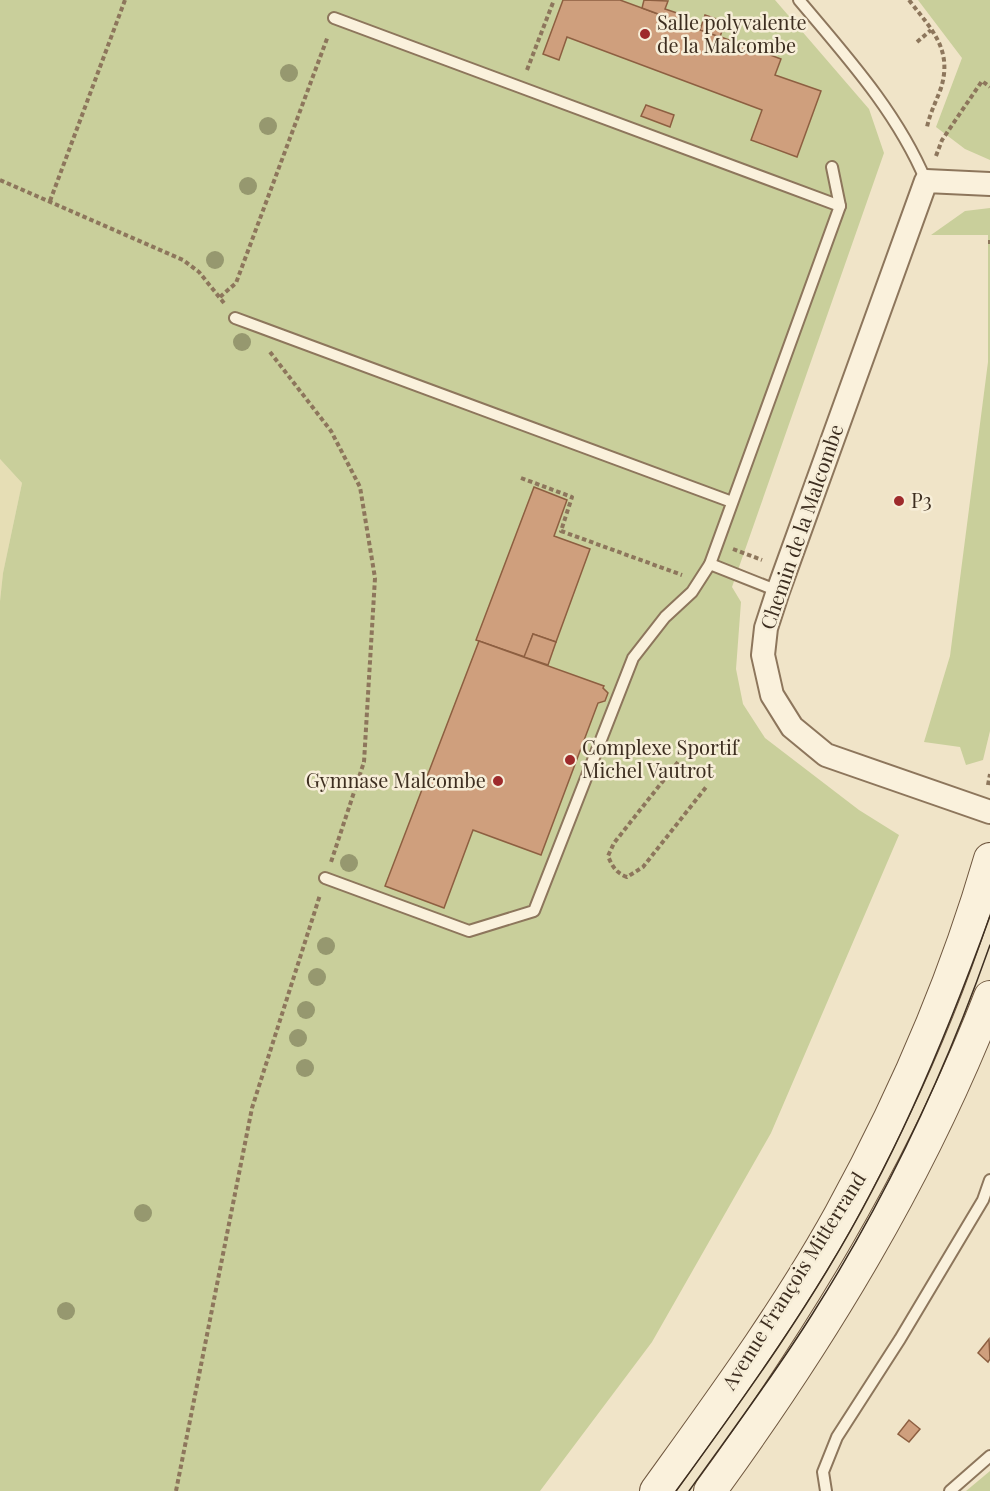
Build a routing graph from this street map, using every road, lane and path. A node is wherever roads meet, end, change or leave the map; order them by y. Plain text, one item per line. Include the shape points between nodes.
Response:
1 (125, 0) edge
2 (554, 0) edge
3 (799, 0) edge
4 (909, 0) edge
5 (334, 18) joint
6 (932, 30) junction
7 (917, 42) dead end
8 (521, 87) junction
9 (990, 87) edge
10 (927, 127) dead end
11 (832, 167) dead end
12 (0, 180) edge
13 (926, 181) junction
14 (990, 184) edge
15 (50, 201) junction
16 (840, 206) junction
17 (220, 297) junction
18 (235, 318) joint
19 (267, 348) dead end
20 (521, 478) dead end
21 (732, 502) junction
22 (717, 543) junction
23 (769, 562) dead end
24 (710, 564) junction
25 (700, 581) junction
26 (778, 591) junction
27 (678, 762) dead end
28 (990, 774) edge
29 (707, 786) dead end
30 (986, 811) edge
31 (990, 859) edge
32 (325, 878) junction
33 (990, 997) edge
34 (990, 1180) edge
35 (990, 1456) edge
36 (176, 1491) edge
37 (656, 1491) edge
38 (710, 1491) edge
39 (826, 1491) edge
40 (950, 1491) edge

1 - 15 path
2 - 8 path
3 - 13 lane via 882,101 911,146
4 - 6 path
5 - 8 lane
5 - 17 path via 237,283
6 - 7 path
6 - 10 path via 946,57 943,82
8 - 16 lane
9 - 13 path via 982,81 942,140
11 - 16 lane
12 - 15 path
13 - 14 street
13 - 26 street, Chemin de la Malcombe
15 - 17 path via 183,260
16 - 21 lane
17 - 18 path
18 - 21 lane
19 - 32 path via 331,431 360,487 375,578 364,762
20 - 25 path via 572,497 561,531
21 - 22 lane
22 - 23 path
22 - 24 lane
24 - 25 lane
24 - 26 lane
25 - 32 lane via 633,658 534,911 469,930
26 - 30 street, Chemin de la Malcombe via 766,628 763,655 772,695 792,727 826,755
27 - 29 path via 614,843 608,856 619,874 627,876 643,867
28 - 30 path
31 - 37 main road, Avenue François Mitterrand via 930,1030 844,1206 790,1296
32 - 36 path via 252,1108
33 - 38 main road via 932,1132 852,1281
34 - 39 lane via 983,1200 837,1437 823,1472
35 - 40 lane

